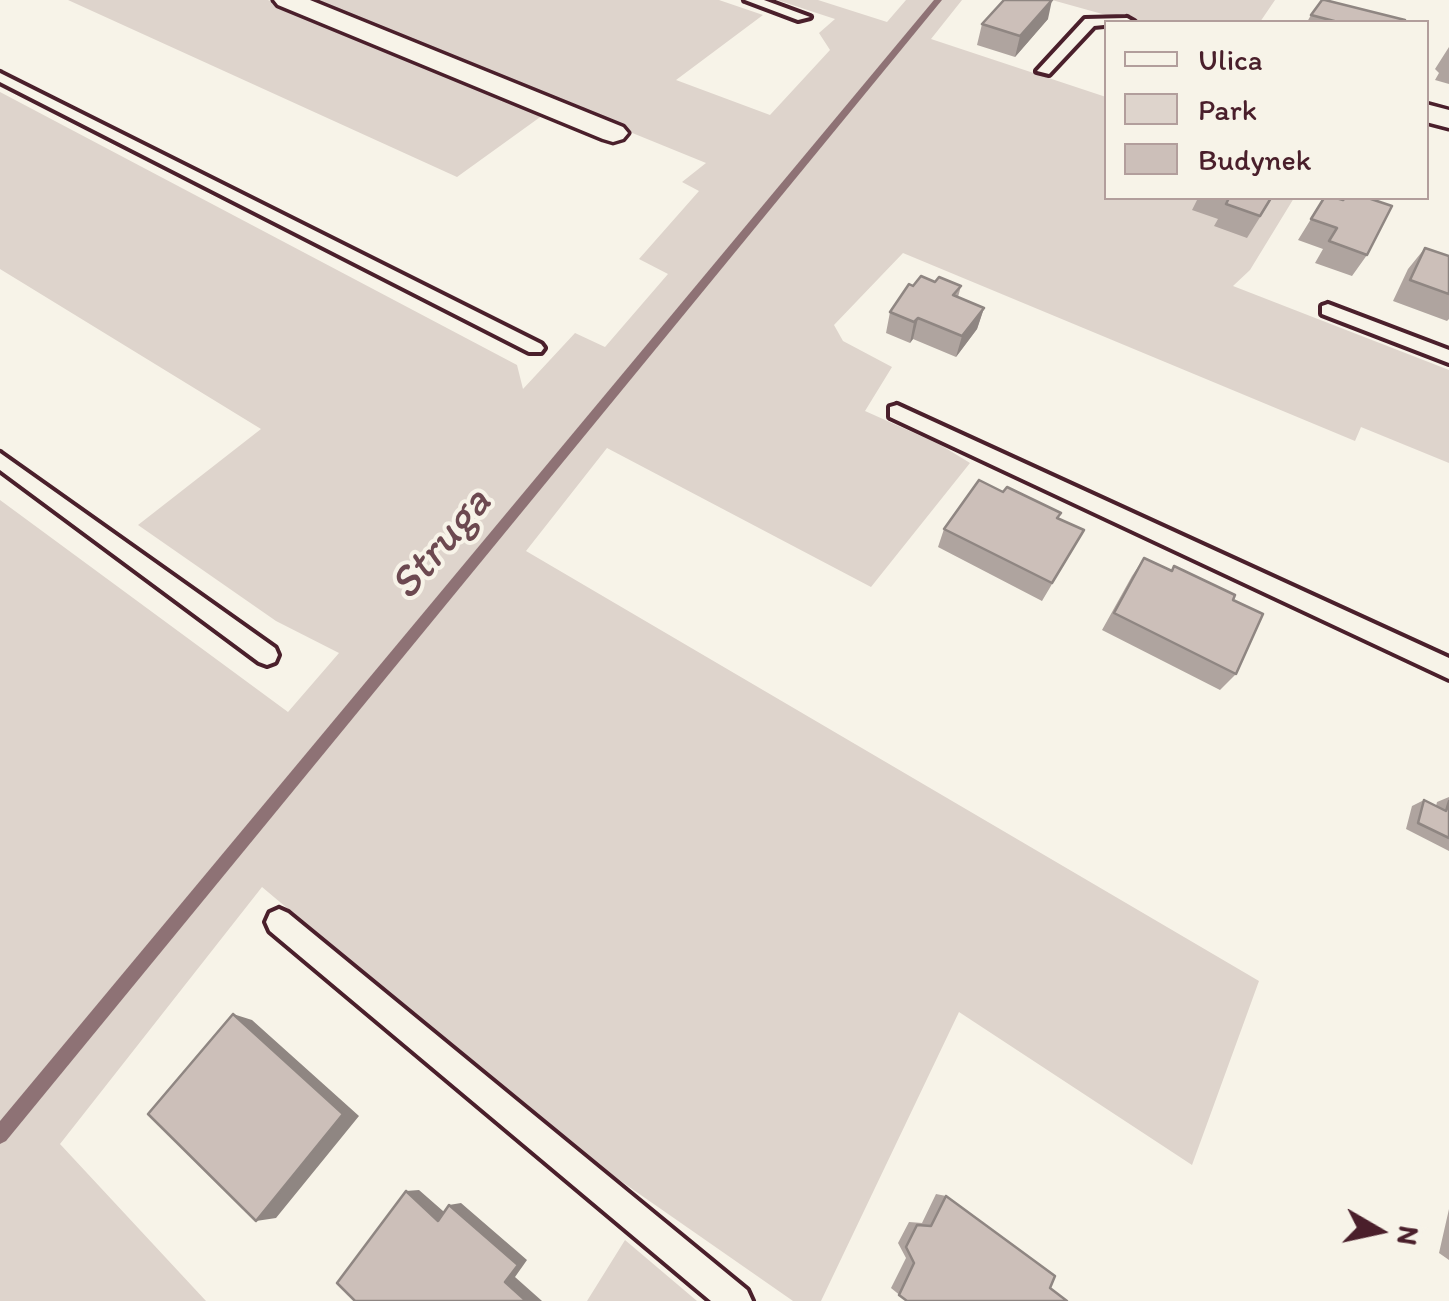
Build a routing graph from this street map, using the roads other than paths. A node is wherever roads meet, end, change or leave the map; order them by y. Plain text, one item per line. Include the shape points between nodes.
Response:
1 (288, 0) edge
2 (751, 0) edge
3 (803, 17) dead end
4 (1104, 22) edge
5 (1044, 71) dead end
6 (0, 77) edge
7 (613, 133) dead end
8 (1328, 310) dead end
9 (535, 348) dead end
10 (1449, 357) edge
11 (897, 412) dead end
12 (0, 460) edge
13 (267, 655) dead end
14 (1449, 669) edge
15 (279, 922) dead end
16 (736, 1301) edge

1 - 7 street
2 - 3 lane
4 - 5 lane via 1090,22
6 - 9 lane
8 - 10 lane
11 - 14 lane
12 - 13 lane
15 - 16 lane

